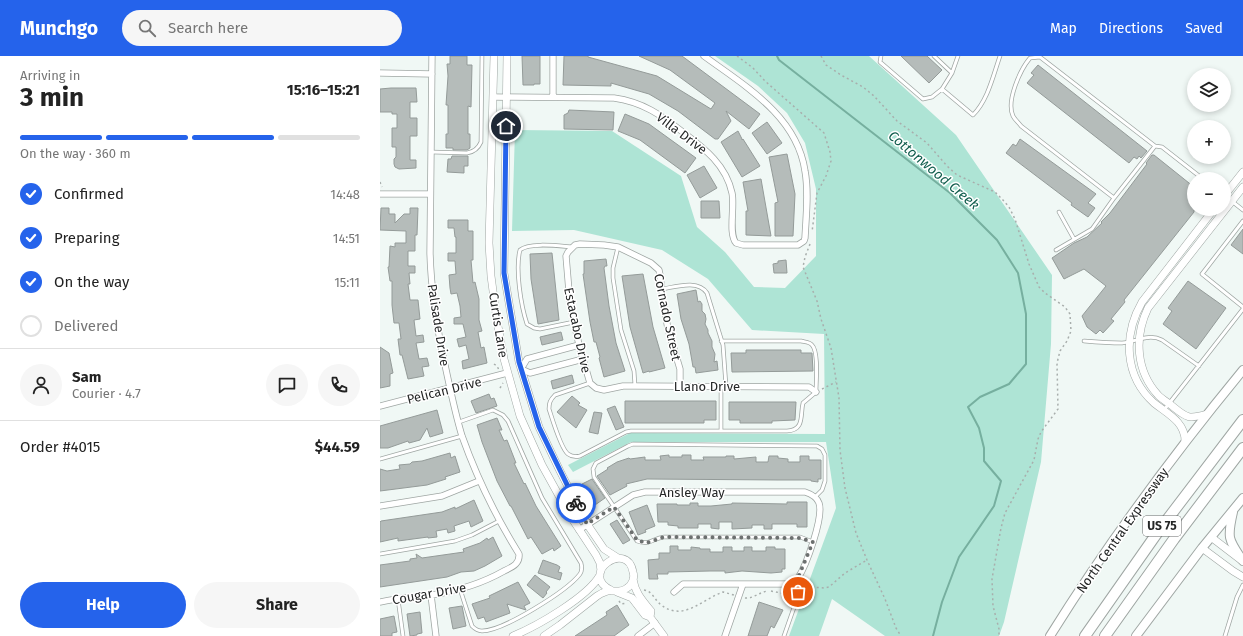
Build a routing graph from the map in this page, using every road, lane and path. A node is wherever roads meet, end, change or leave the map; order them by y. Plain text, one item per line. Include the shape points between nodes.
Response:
1 (432, 56) edge
2 (482, 56) edge
3 (494, 56) edge
4 (507, 56) edge
5 (554, 56) edge
6 (704, 56) edge
7 (821, 56) edge
8 (881, 56) edge
9 (934, 56) edge
10 (958, 56) edge
11 (1000, 56) edge
12 (952, 73) junction
13 (380, 74) edge
14 (432, 74) junction
15 (942, 89) junction
16 (493, 97) junction
17 (506, 97) junction
18 (553, 97) junction
19 (1155, 146) junction
20 (431, 152) junction
21 (1194, 172) edge
22 (1243, 172) edge
23 (1231, 187) edge
24 (1243, 187) edge
25 (380, 194) edge
26 (430, 194) junction
27 (1114, 198) junction
28 (1232, 201) junction
29 (1243, 210) edge
30 (1060, 212) dead end
31 (1209, 216) edge
32 (1243, 220) edge
33 (1074, 239) junction
34 (572, 247) junction
35 (618, 247) junction
36 (1056, 250) dead end
37 (806, 275) dead end
38 (662, 289) junction
39 (1243, 308) edge
40 (574, 322) junction
41 (1139, 339) junction
42 (721, 341) junction
43 (1084, 341) dead end
44 (1129, 341) junction
45 (579, 345) junction
46 (583, 359) junction
47 (1199, 366) junction
48 (522, 369) junction
49 (1243, 370) edge
50 (507, 373) junction
51 (836, 382) junction
52 (590, 383) junction
53 (635, 386) junction
54 (680, 386) junction
55 (724, 386) junction
56 (451, 388) junction
57 (596, 388) joint
58 (816, 392) junction
59 (1169, 404) junction
60 (380, 406) edge
61 (1164, 410) junction
62 (1207, 414) junction
63 (1243, 420) edge
64 (458, 422) junction
65 (721, 431) junction
66 (462, 436) junction
67 (1185, 441) junction
68 (1243, 448) edge
69 (380, 459) edge
70 (479, 481) junction
71 (815, 497) junction
72 (1243, 498) edge
73 (380, 506) edge
74 (614, 507) junction
75 (1234, 509) junction
76 (499, 521) junction
77 (587, 524) junction
78 (578, 530) junction
79 (1211, 537) junction
80 (813, 542) junction
81 (1202, 548) junction
82 (380, 554) edge
83 (618, 558) junction
84 (519, 560) joint
85 (867, 560) junction
86 (1243, 561) edge
87 (600, 573) junction
88 (1243, 577) edge
89 (633, 579) junction
90 (796, 581) junction
91 (744, 584) junction
92 (1243, 585) edge
93 (460, 589) junction
94 (798, 590) junction
95 (674, 592) dead end
96 (614, 593) junction
97 (430, 595) junction
98 (635, 596) junction
99 (739, 596) junction
100 (398, 599) junction
101 (380, 602) edge
102 (655, 623) junction
103 (403, 636) edge
104 (436, 636) edge
105 (513, 636) edge
106 (544, 636) edge
107 (638, 636) edge
108 (664, 636) edge
109 (725, 636) edge
110 (784, 636) edge
111 (901, 636) edge
112 (999, 636) edge
113 (1050, 636) edge
114 (1085, 636) edge
115 (1105, 636) edge
116 (1136, 636) edge
117 (1225, 636) edge

1 - 14 street, Palisade Drive
2 - 20 lane via 479,146 467,153
3 - 16 street, Curtis Lane
4 - 17 street, Curtis Lane
5 - 18 street
6 - 18 street, Villa Drive via 767,104 793,135 806,176 805,238 802,243 795,246 736,243 732,236 732,191 720,165 704,147 659,114 629,100
7 - 112 path via 826,64 840,75 863,86 897,121 927,143 957,175 995,192 1002,199 1015,219 1039,287 1070,314 1071,330 1057,363 1058,409 1041,432 1034,460 1007,508 1001,528 992,579 993,606
8 - 15 lane via 880,62 922,99 932,97
9 - 12 lane
10 - 12 lane
11 - 15 lane via 986,95 973,115
12 - 15 lane
13 - 14 street
14 - 20 street, Palisade Drive
16 - 17 street, Villa Drive
16 - 50 street, Curtis Lane via 489,243 497,321
17 - 18 street, Villa Drive
17 - 48 street, Curtis Lane via 504,273
19 - 21 lane via 1162,147
19 - 27 lane
19 - 27 lane via 1040,56 1030,58 1012,97 1010,106 1013,117 1021,126
20 - 26 street, Palisade Drive
22 - 23 street
24 - 28 street
25 - 26 street
26 - 56 street, Palisade Drive via 432,286
27 - 33 lane via 1092,228
28 - 29 lane
28 - 41 street via 1148,308
30 - 33 lane
31 - 44 street via 1142,302 1135,313
32 - 39 lane via 1202,274
33 - 36 lane
34 - 35 street, Cornado Street via 580,244
34 - 40 street, Estacabo Drive via 566,256
34 - 40 lane via 526,246 520,250 518,261 523,312 527,324 540,329
35 - 38 street, Cornado Street via 655,266 660,275
35 - 53 lane via 613,278 621,330 634,371
37 - 51 path via 816,298 831,348
38 - 42 lane via 701,286
38 - 54 street, Cornado Street via 668,329 680,369
39 - 47 lane
40 - 45 street, Estacabo Drive
41 - 44 lane
41 - 47 lane via 1155,337 1162,340
41 - 59 street via 1140,360 1147,379
42 - 55 lane via 724,355
42 - 58 lane via 801,341 812,344 816,356
43 - 44 lane
44 - 61 street via 1130,356 1140,386 1153,402
45 - 46 street, Estacabo Drive
45 - 48 street via 527,360
46 - 48 street via 530,373
46 - 52 street, Estacabo Drive
47 - 59 lane
48 - 50 street
48 - 77 street, Curtis Lane via 539,427
49 - 62 main road, North Central Expressway
50 - 56 street, Pelican Drive
50 - 78 street, Curtis Lane via 520,416 542,465
51 - 58 path
51 - 85 path via 845,488 856,533
52 - 57 street, Estacabo Drive
52 - 65 lane via 555,395 549,404 563,447 572,456 580,456 629,431
53 - 54 street, Llano Drive
53 - 57 street, Llano Drive via 604,390
54 - 55 street, Llano Drive
55 - 58 street, Llano Drive via 809,387
55 - 65 lane
56 - 60 street, Pelican Drive
56 - 64 street, Palisade Drive
58 - 65 lane via 803,403 800,423 795,429
59 - 61 lane
59 - 62 street via 1185,416 1195,418
61 - 67 street via 1180,423
62 - 67 main road, North Central Expressway
63 - 114 highway, US 75 via 1160,529
64 - 66 street, Palisade Drive
64 - 93 lane via 493,410 503,415 542,498 582,566 579,574 540,605 502,626 484,631 476,630 472,626
66 - 69 lane
66 - 70 street, Palisade Drive
67 - 113 main road, North Central Expressway via 1154,482
68 - 115 highway, US 75
70 - 73 street via 442,496
70 - 76 street, Palisade Drive
71 - 74 street, Ansley Way via 805,492 645,492 633,495
71 - 74 lane via 822,490 825,481 825,455 817,446 633,444 599,460 594,466 594,477
71 - 80 street via 820,509
72 - 75 main road
74 - 77 street, Ansley Way
74 - 80 lane via 641,542 664,537 800,538
75 - 79 main road
75 - 86 main road via 1229,528 1230,541
76 - 82 lane via 455,542
76 - 84 street, Palisade Drive via 519,554
77 - 78 street, Ansley Way
77 - 83 street, Curtis Lane via 604,549
78 - 87 street, Curtis Lane via 596,555 600,563
79 - 81 main road
79 - 86 street
80 - 90 street
81 - 88 street
81 - 116 main road
83 - 87 street via 606,562
83 - 89 street via 632,567
84 - 93 street, Cougar Drive via 497,576
85 - 94 path via 845,573 829,587 807,587
85 - 111 path
87 - 96 street via 602,583
87 - 105 street via 591,587 566,606
89 - 96 street via 626,589
89 - 98 street
90 - 91 street via 791,584
90 - 94 lane
91 - 95 street via 683,584
91 - 99 street
92 - 117 lane
93 - 97 street, Cougar Drive
94 - 99 path via 788,594 767,591 750,598
94 - 110 lane
96 - 98 street
96 - 98 path via 623,604
96 - 106 street via 597,596
97 - 100 street, Cougar Drive
97 - 104 street
98 - 99 path via 643,590 648,590 669,610 683,611 723,592
98 - 102 street via 645,615
99 - 109 street
100 - 101 street, Cougar Drive
100 - 103 lane
102 - 107 street
102 - 108 street

